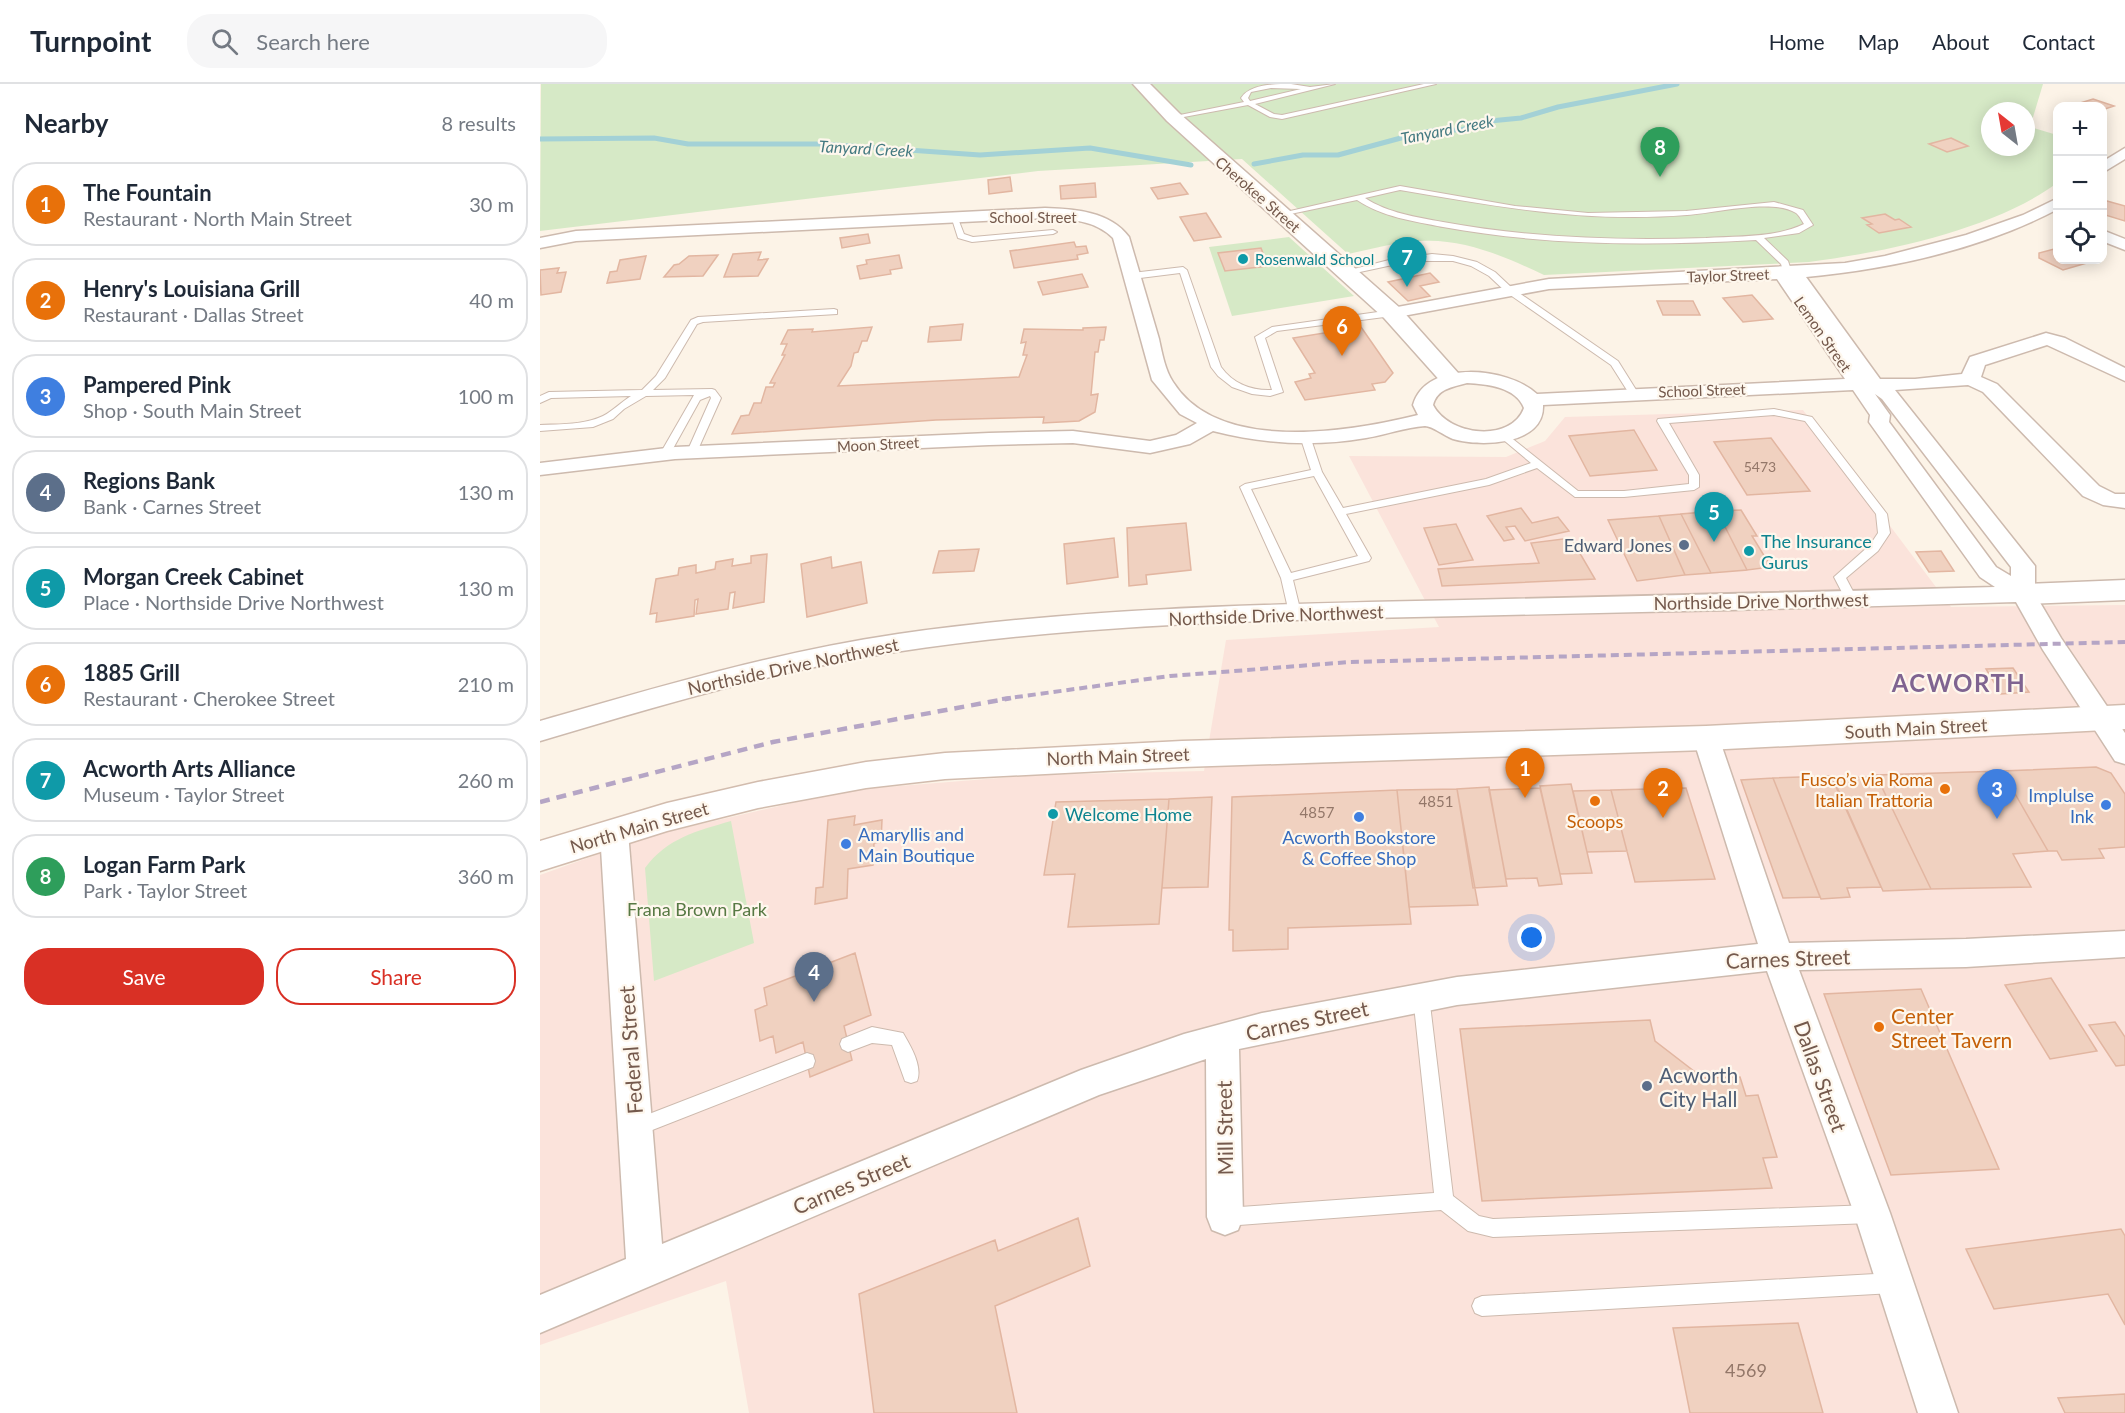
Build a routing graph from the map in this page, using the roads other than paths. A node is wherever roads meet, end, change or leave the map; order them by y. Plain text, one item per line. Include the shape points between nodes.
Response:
1 (1141, 84) edge
2 (1332, 84) edge
3 (1433, 84) edge
4 (1309, 89) junction
5 (1249, 103) junction
6 (1173, 117) junction
7 (2125, 152) edge
8 (2107, 166) edge
9 (1358, 197) junction
10 (2053, 210) edge
11 (1281, 214) junction
12 (954, 218) junction
13 (1053, 232) dead end
14 (1758, 237) junction
15 (2107, 237) edge
16 (540, 243) edge
17 (2125, 245) edge
18 (1346, 272) junction
19 (1788, 273) junction
20 (1132, 276) junction
21 (1509, 290) junction
22 (834, 312) dead end
23 (1392, 313) junction
24 (2125, 375) edge
25 (1970, 379) junction
26 (1451, 380) junction
27 (1866, 383) junction
28 (1799, 386) junction
29 (646, 392) junction
30 (712, 392) junction
31 (1633, 393) junction
32 (540, 400) edge
33 (1530, 400) junction
34 (1428, 419) junction
35 (1879, 422) junction
36 (1211, 423) junction
37 (540, 428) edge
38 (1504, 435) junction
39 (1306, 439) junction
40 (692, 452) junction
41 (665, 454) junction
42 (1537, 464) junction
43 (540, 469) edge
44 (1317, 472) junction
45 (2125, 501) edge
46 (1340, 512) junction
47 (1287, 578) junction
48 (2125, 590) edge
49 (2023, 594) junction
50 (1851, 599) junction
51 (1295, 613) junction
52 (2112, 718) edge
53 (540, 731) edge
54 (1706, 738) junction
55 (2125, 754) edge
56 (614, 832) junction
57 (540, 856) edge
58 (2125, 944) edge
59 (1778, 957) junction
60 (1421, 996) junction
61 (1222, 1039) junction
62 (848, 1044) dead end
63 (807, 1060) dead end
64 (911, 1075) dead end
65 (635, 1128) junction
66 (1443, 1201) junction
67 (1872, 1214) junction
68 (1225, 1217) joint
69 (645, 1268) junction
70 (1895, 1283) junction
71 (1482, 1306) dead end
72 (540, 1314) edge
73 (1938, 1413) edge

1 - 6 main road, Cherokee Street
2 - 4 lane
3 - 5 lane via 1282,117 1264,113
4 - 5 lane
4 - 5 lane via 1266,85 1248,91 1244,98
5 - 6 lane
6 - 11 main road, Cherokee Street
7 - 8 street
9 - 11 lane
9 - 14 lane via 1381,210 1423,221 1548,240 1683,242
9 - 14 lane via 1407,188 1515,208 1588,215 1686,213 1774,204 1800,212 1808,221 1809,225 1796,231
10 - 19 street, Taylor Street via 1972,238 1886,261
11 - 18 main road, Cherokee Street
12 - 13 lane via 961,236 972,240
12 - 16 street, School Street via 576,236
12 - 20 street, School Street via 1052,213 1093,219 1111,227 1121,237
14 - 19 lane via 1785,263
15 - 17 street
18 - 21 lane via 1415,257 1445,257 1496,275
18 - 23 main road, Cherokee Street
19 - 21 street, Taylor Street via 1593,281
19 - 27 street, Lemon Street via 1785,281
20 - 23 lane via 1183,270 1216,368 1249,392 1278,392 1260,337 1264,334 1275,329
20 - 36 street, School Street via 1165,386 1189,411
21 - 23 street, Taylor Street
21 - 31 lane via 1615,363
22 - 29 lane via 701,319 694,322 660,378
23 - 26 main road, Cherokee Street
24 - 25 street via 2046,339 1977,361
25 - 27 street, School Street via 1915,385
25 - 45 street via 1990,388 2091,491
26 - 33 street via 1497,380 1523,391
26 - 34 street via 1438,384 1423,400
27 - 28 street, School Street
27 - 35 street, Lemon Street via 1880,415
27 - 49 street, Lemon Street via 1889,395 2023,566
28 - 31 street, School Street
28 - 35 street via 1842,399
29 - 30 lane
29 - 32 lane via 549,395
29 - 37 lane via 609,417 589,425
30 - 40 lane via 716,398
30 - 41 lane via 696,398
31 - 33 street, School Street
33 - 38 street via 1534,409 1531,418 1523,427
34 - 38 street via 1439,428 1474,438
34 - 39 street, School Street via 1375,431
35 - 49 street, Lemon Street via 1988,572
36 - 39 street, School Street via 1268,437
36 - 40 street, Moon Street via 1184,440 1150,447 1073,437
38 - 42 lane
39 - 44 lane
40 - 41 street, Moon Street
41 - 43 street, Moon Street
42 - 46 lane via 1489,482
42 - 50 lane via 1575,495 1694,487 1694,475 1662,420 1774,412 1808,419 1881,514 1884,533 1874,548 1840,577
44 - 46 lane
44 - 47 lane via 1245,486
46 - 47 lane via 1365,558
47 - 51 lane
48 - 49 main road
49 - 50 street, Northside Drive Northwest
49 - 52 street, Lemon Street
50 - 51 street, Northside Drive Northwest
51 - 53 street, Northside Drive Northwest via 1066,624 888,644 707,682
52 - 54 main road, South Main Street
52 - 55 street, Lemon Street
54 - 56 main road, North Main Street via 1202,753 945,766 786,789
54 - 59 street, Dallas Street
56 - 57 main road, North Main Street
56 - 65 street, Federal Street
58 - 59 street, Carnes Street
59 - 60 street, Carnes Street via 1575,976
59 - 67 street, Dallas Street
60 - 61 street, Carnes Street
60 - 66 lane
61 - 68 street, Mill Street
61 - 69 street, Carnes Street via 1138,1063
62 - 64 lane via 872,1035 897,1038
63 - 65 lane
65 - 69 street, Federal Street
66 - 67 lane via 1475,1224 1493,1228
66 - 68 lane
67 - 70 street, Dallas Street
69 - 72 street, Carnes Street
70 - 71 lane
70 - 73 street, Dallas Street

